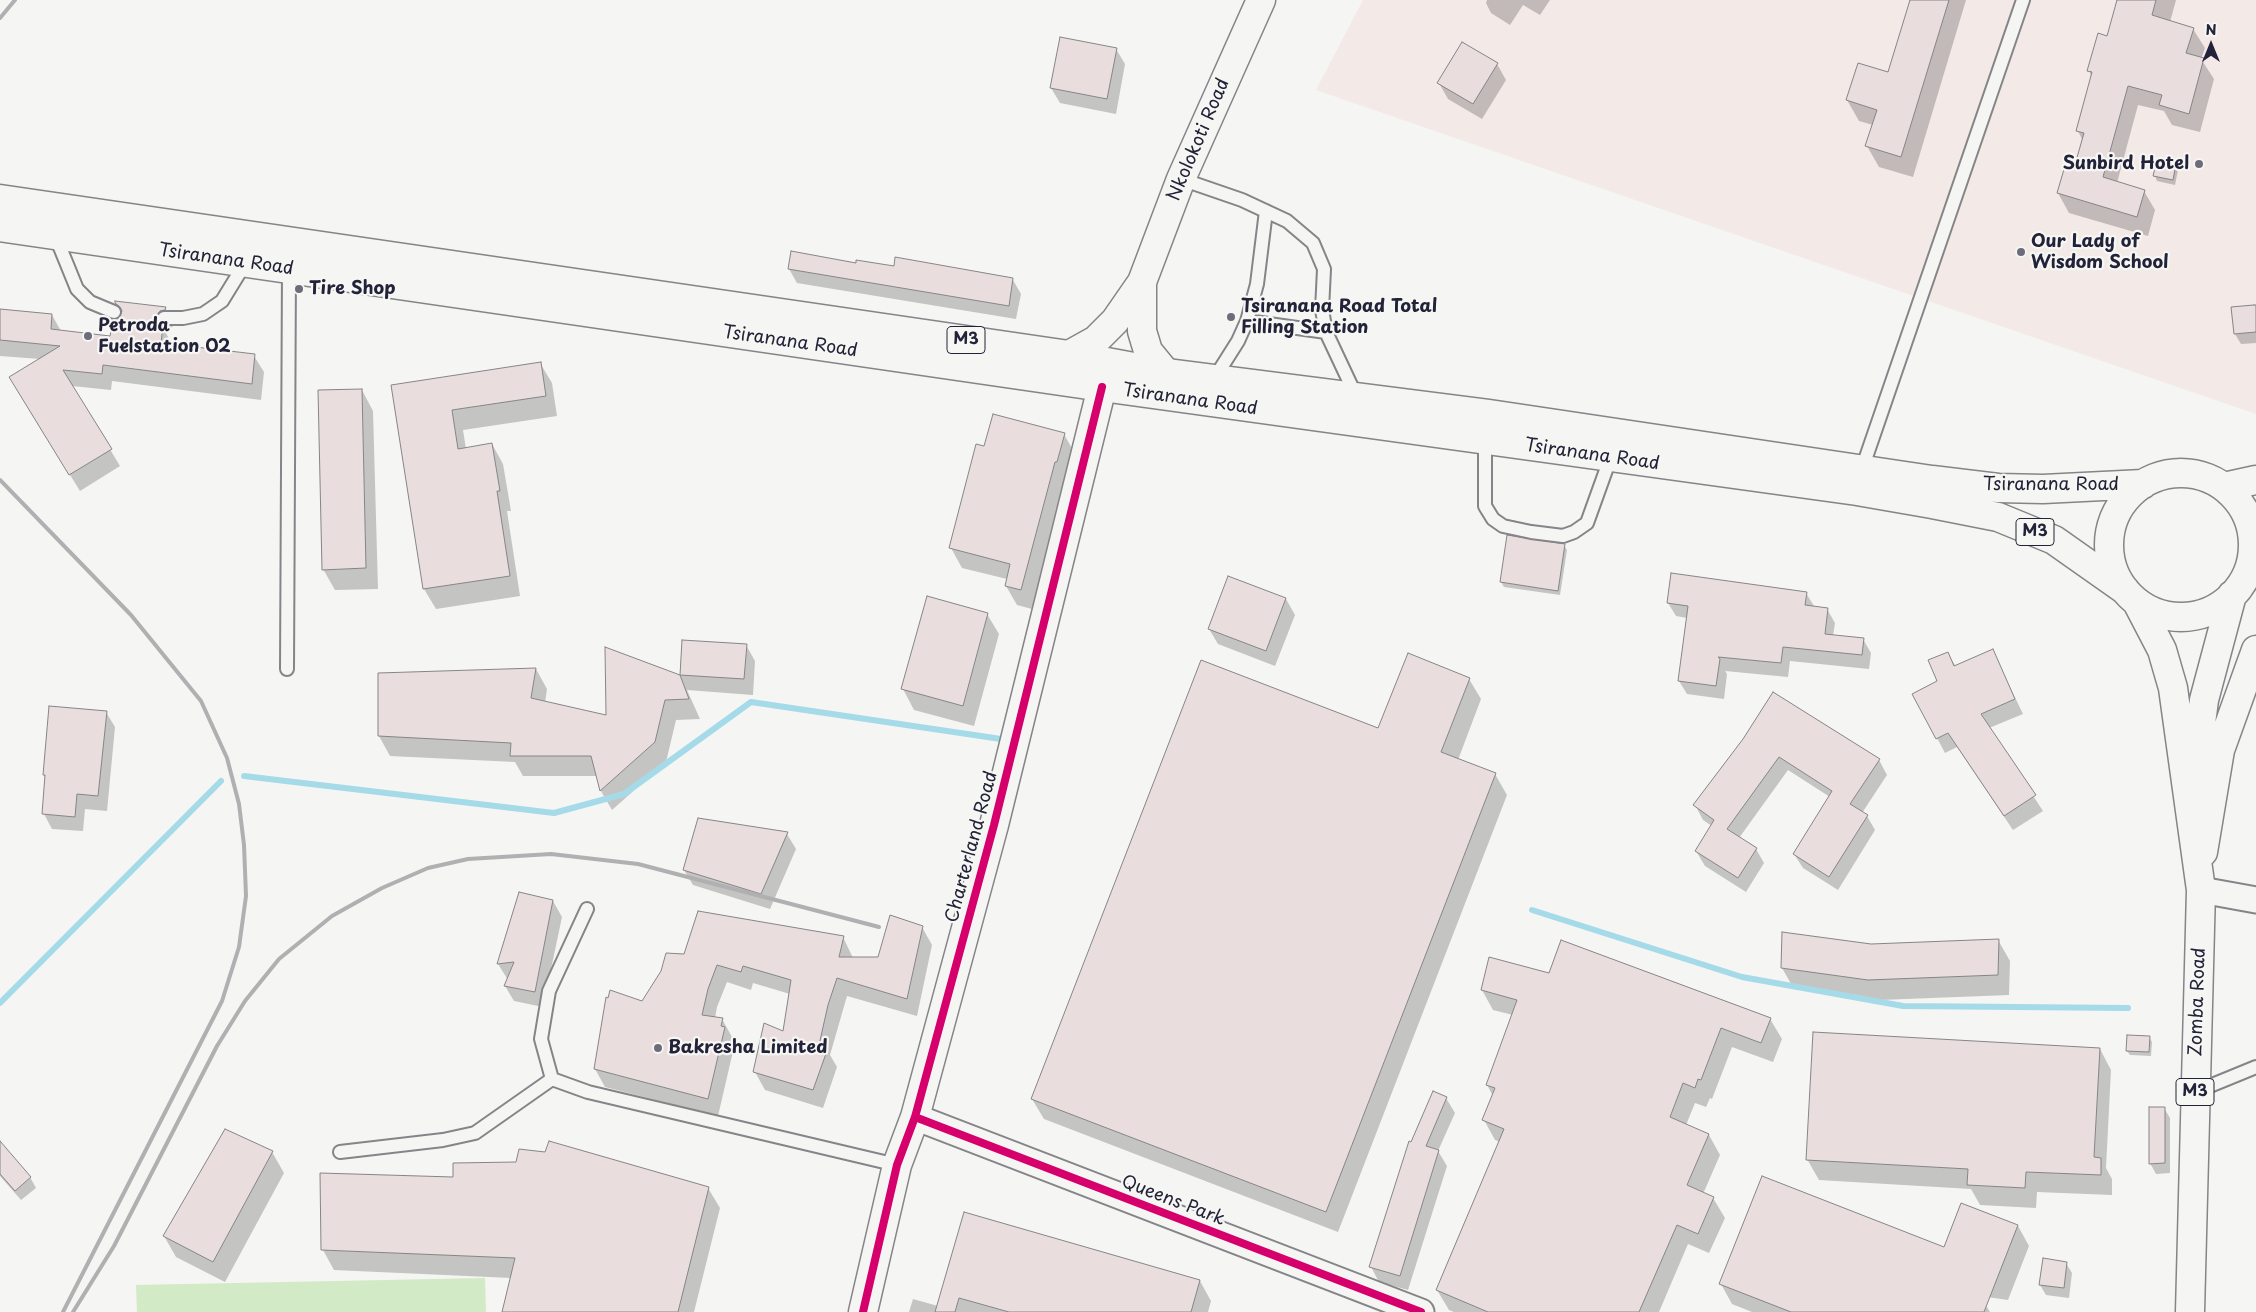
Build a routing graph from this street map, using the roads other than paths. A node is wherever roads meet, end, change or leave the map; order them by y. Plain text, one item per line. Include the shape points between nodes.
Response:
1 (1261, 0) edge
2 (2023, 0) edge
3 (1181, 179) junction
4 (0, 199) edge
5 (1266, 211) junction
6 (0, 227) edge
7 (55, 235) junction
8 (246, 262) junction
9 (289, 269) junction
10 (1142, 282) junction
11 (114, 312) dead end
12 (164, 318) dead end
13 (1247, 320) junction
14 (1326, 332) junction
15 (1069, 356) junction
16 (1166, 373) junction
17 (1214, 379) junction
18 (1102, 387) junction
19 (1357, 398) junction
20 (1485, 440) junction
21 (1610, 459) junction
22 (1862, 469) junction
23 (2256, 480) edge
24 (2143, 484) junction
25 (2224, 487) junction
26 (2254, 556) edge
27 (2232, 595) junction
28 (2131, 596) junction
29 (2256, 650) edge
30 (287, 669) dead end
31 (2189, 816) junction
32 (2200, 881) junction
33 (2256, 900) edge
34 (587, 909) dead end
35 (2256, 1067) edge
36 (552, 1079) junction
37 (2195, 1092) junction
38 (915, 1117) junction
39 (340, 1152) dead end
40 (897, 1165) junction
41 (864, 1312) edge
42 (1421, 1312) edge
43 (2190, 1312) edge

1 - 3 main road, Nkolokoti Road
2 - 22 lane
3 - 5 lane
3 - 10 main road, Nkolokoti Road
4 - 15 main road, Tsiranana Road / M3
5 - 13 lane via 1256,284
5 - 14 lane via 1313,242 1324,269 1322,310
6 - 7 main road, Tsiranana Road / M3
7 - 8 main road, Tsiranana Road / M3
7 - 11 lane via 78,289 90,302
8 - 9 main road, Tsiranana Road / M3
8 - 12 lane via 222,301 203,314
9 - 18 main road, Tsiranana Road / M3
9 - 30 lane
10 - 15 main road, Nkolokoti Road via 1115,321 1096,340
10 - 16 main road, Nkolokoti Road via 1142,331 1148,351
13 - 14 lane
13 - 17 lane
14 - 19 lane
15 - 16 main road, Tsiranana Road / M3
16 - 17 main road, Tsiranana Road / M3
17 - 19 main road, Tsiranana Road / M3
18 - 20 main road, Tsiranana Road / M3
18 - 38 main road, Charterland Road via 994,825
19 - 22 main road, Tsiranana Road / M3
20 - 21 main road, Tsiranana Road / M3
20 - 21 lane via 1485,506 1493,519 1503,526 1531,532 1563,536 1587,523
21 - 28 main road, Tsiranana Road / M3 via 1857,491 1998,517 2054,540
22 - 24 main road, Tsiranana Road / M3 via 1998,488
23 - 25 main road
24 - 25 main road, M3 via 2176,473 2193,474
24 - 28 main road, M3 via 2118,508 2108,541 2115,575
25 - 26 main road, M3 via 2246,514 2252,531
26 - 27 main road, M3 via 2243,581
27 - 28 main road, M3 via 2211,609 2186,616 2152,611
27 - 31 main road, M3 via 2204,700
28 - 31 main road, M3 via 2162,650 2173,688
29 - 32 main road via 2220,750
31 - 32 main road, M3
32 - 33 street
32 - 37 main road, Zomba Road / M3
34 - 36 lane via 549,991 540,1039
35 - 37 lane
36 - 39 lane via 475,1133
36 - 40 lane via 588,1092
37 - 43 main road, Zomba Road / M3
38 - 40 main road, Charterland Road
38 - 42 street, Queens Park
40 - 41 main road, Charterland Road

